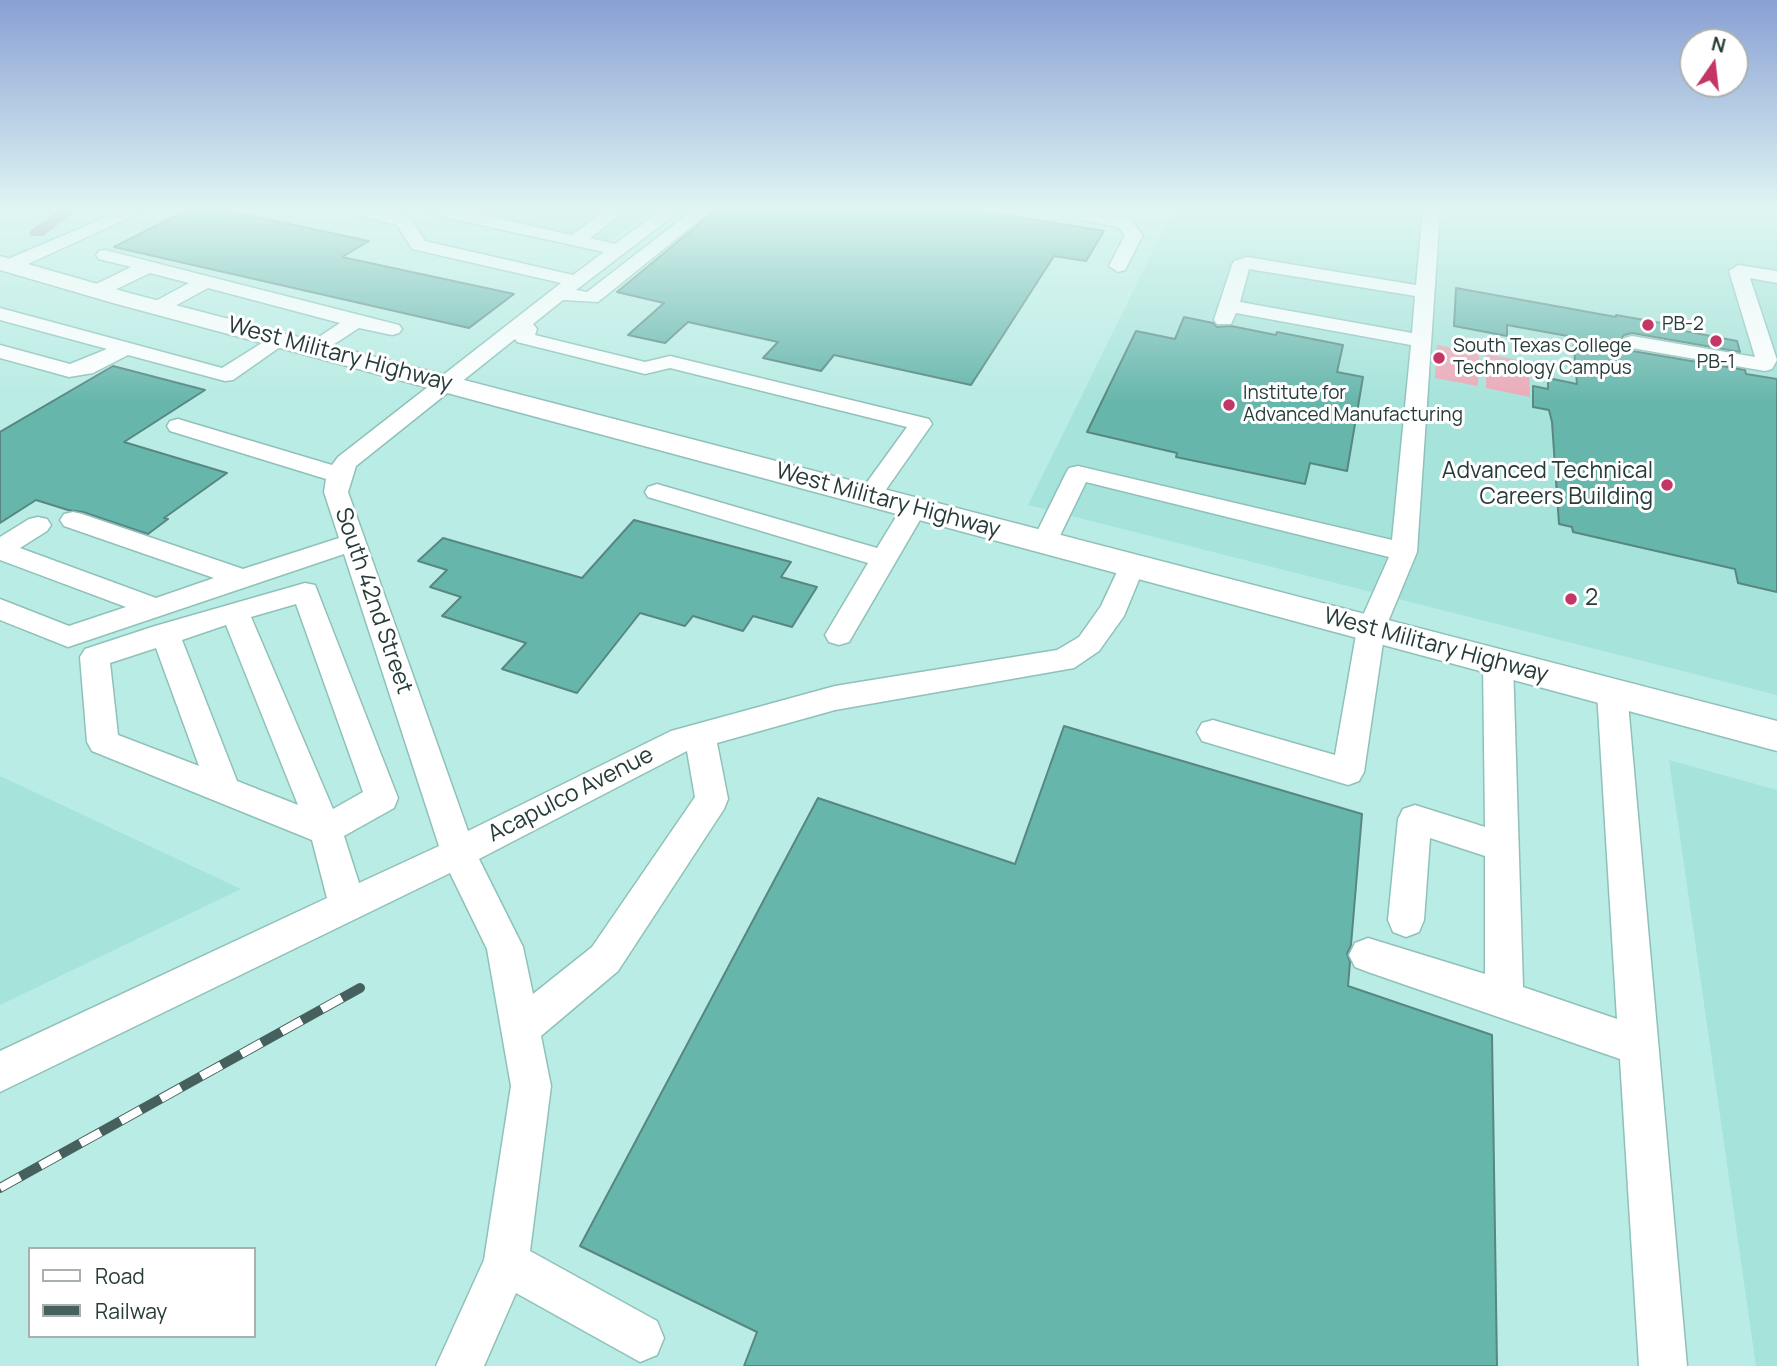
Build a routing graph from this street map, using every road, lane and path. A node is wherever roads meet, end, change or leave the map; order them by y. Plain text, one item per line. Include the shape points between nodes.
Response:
1 (26, 274) edge
2 (133, 274) edge
3 (173, 274) edge
4 (544, 274) edge
5 (586, 274) edge
6 (622, 274) edge
7 (1238, 274) edge
8 (1313, 274) edge
9 (1427, 274) edge
10 (1739, 274) edge
11 (1756, 274) edge
12 (1777, 277) edge
13 (576, 281) junction
14 (204, 282) junction
15 (97, 291) junction
16 (1425, 292) junction
17 (559, 294) junction
18 (157, 308) junction
19 (0, 314) edge
20 (356, 321) junction
21 (1754, 321) junction
22 (1777, 325) edge
23 (522, 328) junction
24 (392, 329) dead end
25 (280, 340) junction
26 (1421, 341) junction
27 (1632, 342) dead end
28 (126, 348) junction
29 (315, 348) junction
30 (0, 351) edge
31 (447, 383) junction
32 (178, 426) dead end
33 (339, 474) junction
34 (657, 492) dead end
35 (869, 496) junction
36 (914, 508) junction
37 (73, 520) dead end
38 (38, 525) dead end
39 (353, 542) junction
40 (1045, 542) junction
41 (0, 550) edge
42 (1404, 552) junction
43 (884, 559) junction
44 (1132, 565) junction
45 (244, 579) junction
46 (0, 609) edge
47 (235, 612) junction
48 (161, 620) junction
49 (1371, 629) junction
50 (839, 635) dead end
51 (1498, 662) junction
52 (1612, 692) junction
53 (1213, 732) dead end
54 (700, 735) junction
55 (1777, 736) edge
56 (224, 790) junction
57 (325, 830) junction
58 (1503, 847) junction
59 (458, 853) junction
60 (347, 906) junction
61 (1406, 920) dead end
62 (1368, 955) dead end
63 (1504, 999) junction
64 (520, 1029) junction
65 (1639, 1046) junction
66 (0, 1072) edge
67 (506, 1262) junction
68 (640, 1338) dead end
69 (460, 1366) edge
70 (1663, 1366) edge

1 - 15 main road, West Military Highway
2 - 15 street
3 - 14 street
4 - 13 street
5 - 13 street, South 42nd Street
6 - 17 street via 591,298
7 - 26 street via 1227,313
8 - 16 street
9 - 16 street
10 - 21 street
11 - 12 street
13 - 17 street, South 42nd Street
14 - 18 street
14 - 20 street
15 - 18 main road, West Military Highway
16 - 26 street
17 - 23 street, South 42nd Street
18 - 25 main road, West Military Highway
19 - 28 street
20 - 24 street
20 - 29 street
21 - 22 street
21 - 27 street via 1765,365
23 - 31 street, South 42nd Street
23 - 35 street via 524,338 645,368 670,362 921,424
25 - 28 street via 225,375
25 - 29 main road, West Military Highway
26 - 42 street
28 - 30 street via 69,372
29 - 31 main road, West Military Highway
31 - 33 street, South 42nd Street via 346,462
31 - 35 main road, West Military Highway
32 - 33 street
33 - 39 street, South 42nd Street via 336,492
34 - 43 street
35 - 36 main road, West Military Highway
36 - 40 main road, West Military Highway
36 - 43 street
37 - 45 street
38 - 41 street
39 - 45 street
39 - 59 street, South 42nd Street
40 - 42 street via 1078,473
40 - 44 main road, West Military Highway
41 - 48 street
42 - 49 street
43 - 50 street
44 - 49 main road, West Military Highway
44 - 54 street, Acapulco Avenue via 1114,609 1089,644 1064,660 835,698
45 - 48 street
46 - 48 street via 68,637
47 - 48 street
47 - 57 street
47 - 57 street via 305,592 382,799
48 - 56 street
48 - 56 street via 95,657 103,741
49 - 51 main road, West Military Highway
49 - 53 street via 1348,772
51 - 52 main road, West Military Highway
51 - 58 street
52 - 55 main road, West Military Highway
52 - 65 street
54 - 59 street, Acapulco Avenue via 671,743
54 - 64 street via 712,799 605,959
56 - 57 street
57 - 60 street
58 - 61 street via 1415,818
58 - 63 street
59 - 60 street, Acapulco Avenue
59 - 64 street, South 42nd Street via 505,947
60 - 66 street, Acapulco Avenue
62 - 63 street
63 - 65 street
64 - 67 street, South 42nd Street via 531,1086
65 - 70 street
67 - 68 street
67 - 69 street, South 42nd Street

